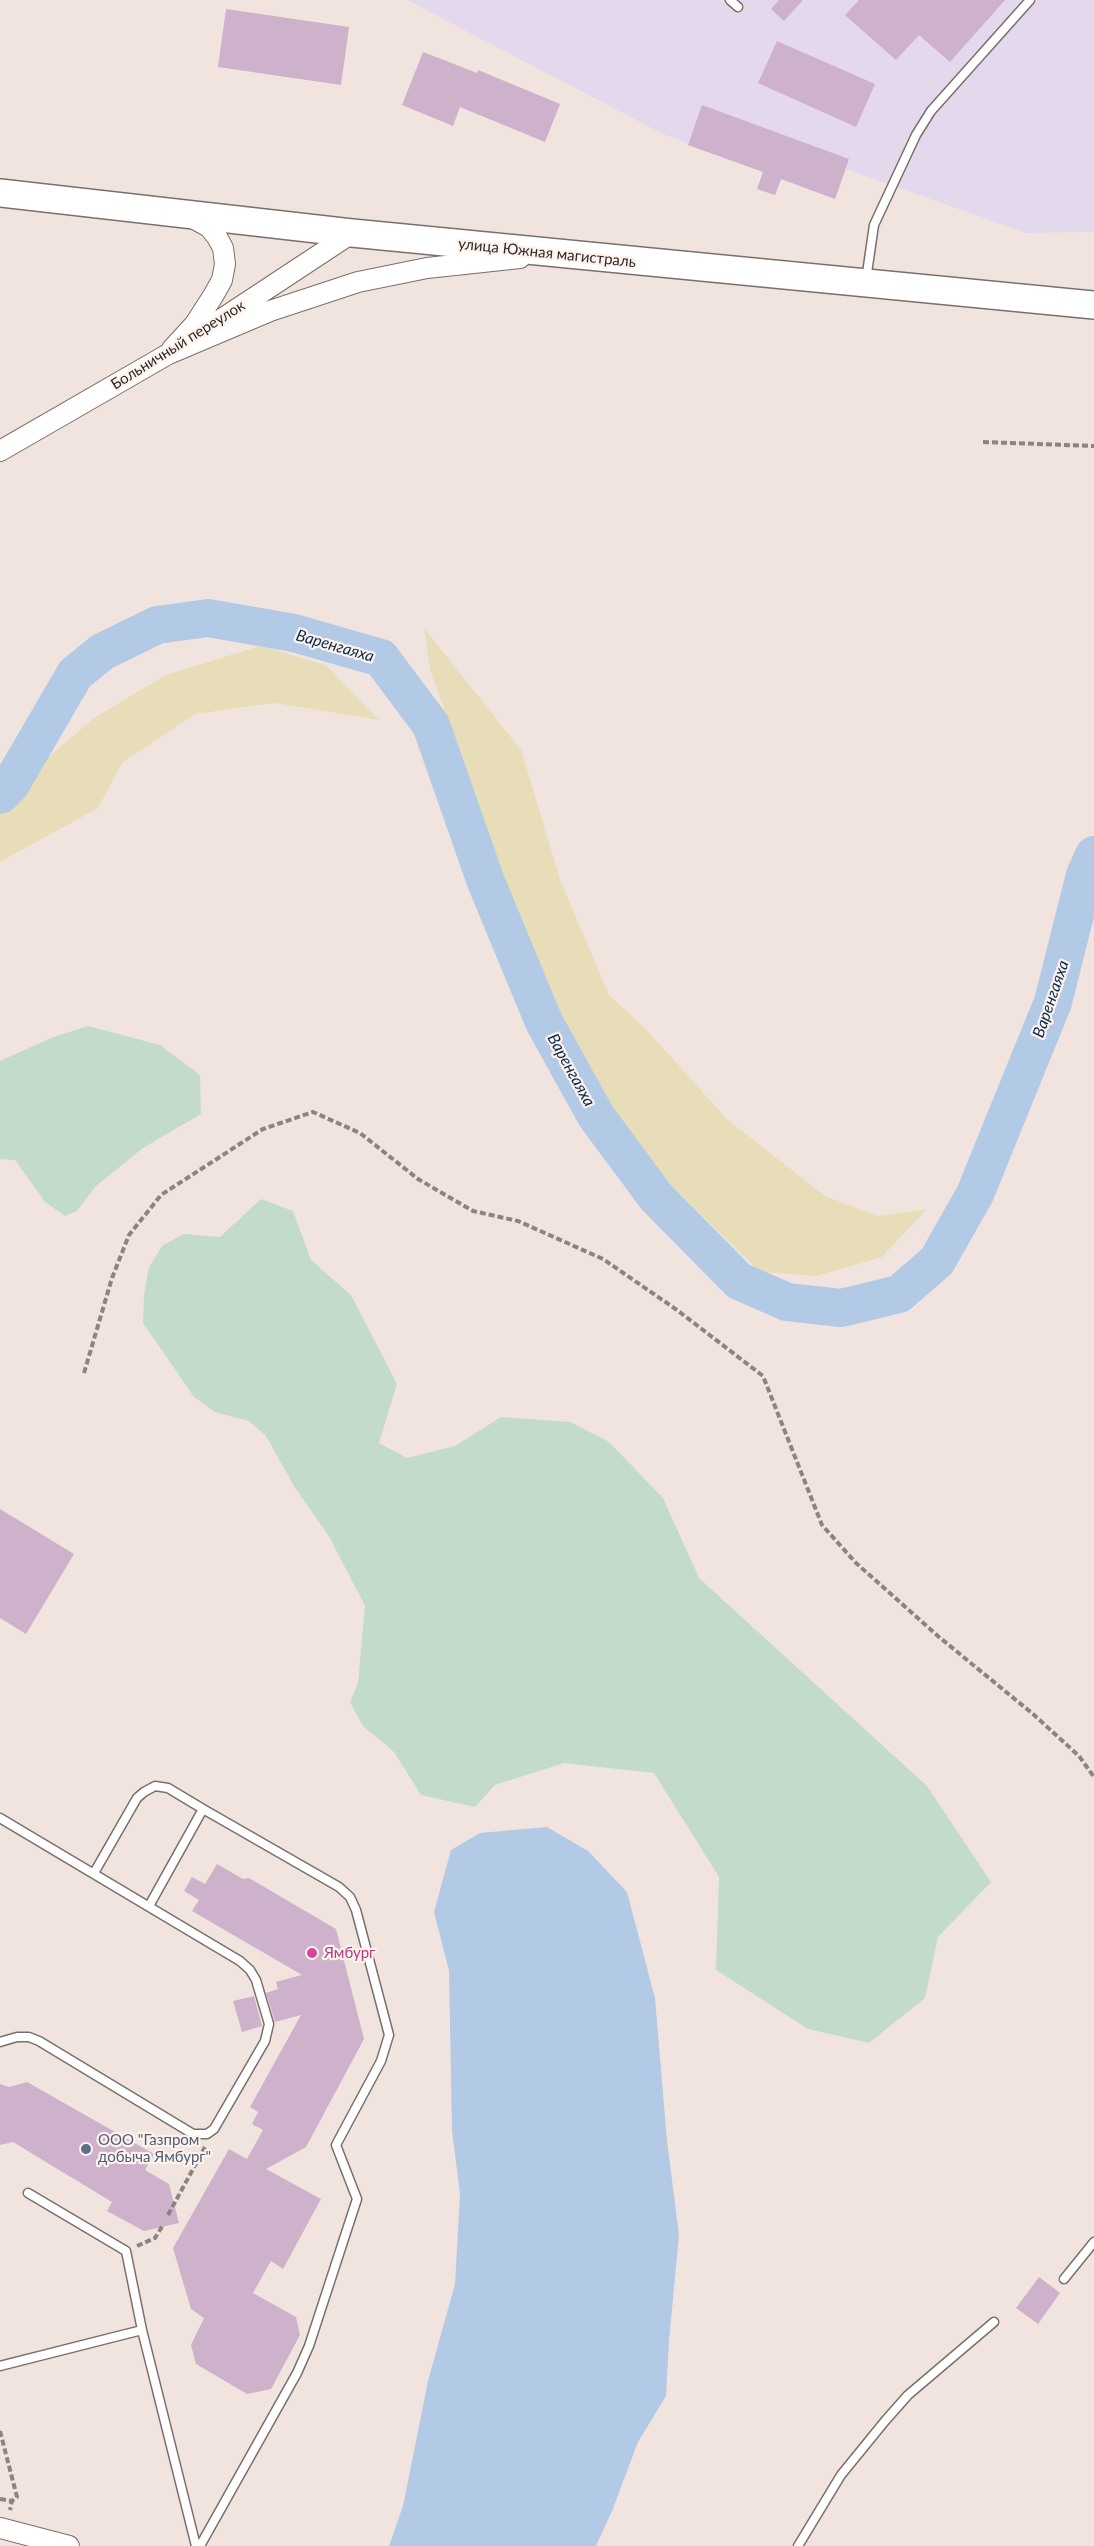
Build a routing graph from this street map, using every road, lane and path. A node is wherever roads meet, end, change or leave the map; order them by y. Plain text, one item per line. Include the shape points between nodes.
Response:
1 (730, 0) edge
2 (1030, 0) edge
3 (738, 7) dead end
4 (0, 193) edge
5 (179, 212) junction
6 (352, 233) junction
7 (568, 255) junction
8 (865, 284) junction
9 (1094, 305) edge
10 (166, 356) junction
11 (983, 442) dead end
12 (1094, 446) edge
13 (0, 451) edge
14 (84, 1373) dead end
15 (1094, 1777) edge
16 (203, 1809) junction
17 (0, 1818) edge
18 (94, 1873) junction
19 (149, 1906) junction
20 (0, 2042) edge
21 (214, 2129) junction
22 (28, 2193) dead end
23 (168, 2215) dead end
24 (163, 2225) dead end
25 (1094, 2242) edge
26 (126, 2251) junction
27 (1064, 2279) dead end
28 (994, 2322) dead end
29 (142, 2330) junction
30 (0, 2366) edge
31 (0, 2431) edge
32 (0, 2499) edge
33 (12, 2501) junction
34 (3, 2529) edge
35 (69, 2546) edge
36 (198, 2546) edge
37 (798, 2546) edge

1 - 3 lane
2 - 8 lane via 931,111 916,135 874,225
4 - 5 highway, улица Южная магистраль
5 - 6 highway, улица Южная магистраль
5 - 10 street via 198,219 217,237 225,264 222,280 209,304
6 - 7 highway, улица Южная магистраль
6 - 10 street, Больничный переулок
7 - 8 highway, улица Южная магистраль
7 - 10 street via 458,263 358,282 270,311
8 - 9 highway, улица Южная магистраль
10 - 13 street, Больничный переулок
11 - 12 path
14 - 15 path via 129,1235 161,1195 263,1130 313,1112 360,1133 418,1179 472,1211 518,1221 603,1259 763,1376 822,1525 856,1563 1033,1714 1078,1756
16 - 18 lane via 168,1788 155,1786 144,1792 136,1798
16 - 19 lane
16 - 36 lane via 350,1897 389,2035 381,2061 336,2145 357,2199 309,2346
17 - 18 lane
18 - 19 lane
19 - 21 lane via 250,1970 269,2024 268,2033
20 - 21 lane via 23,2037 39,2041 193,2134 207,2134
21 - 23 path
22 - 26 lane
24 - 26 path via 155,2238
25 - 27 lane
26 - 29 lane
28 - 37 lane via 908,2395 885,2421 851,2462
29 - 30 lane
29 - 36 lane
31 - 33 path via 17,2497
32 - 33 path
33 - 34 path
34 - 35 street

